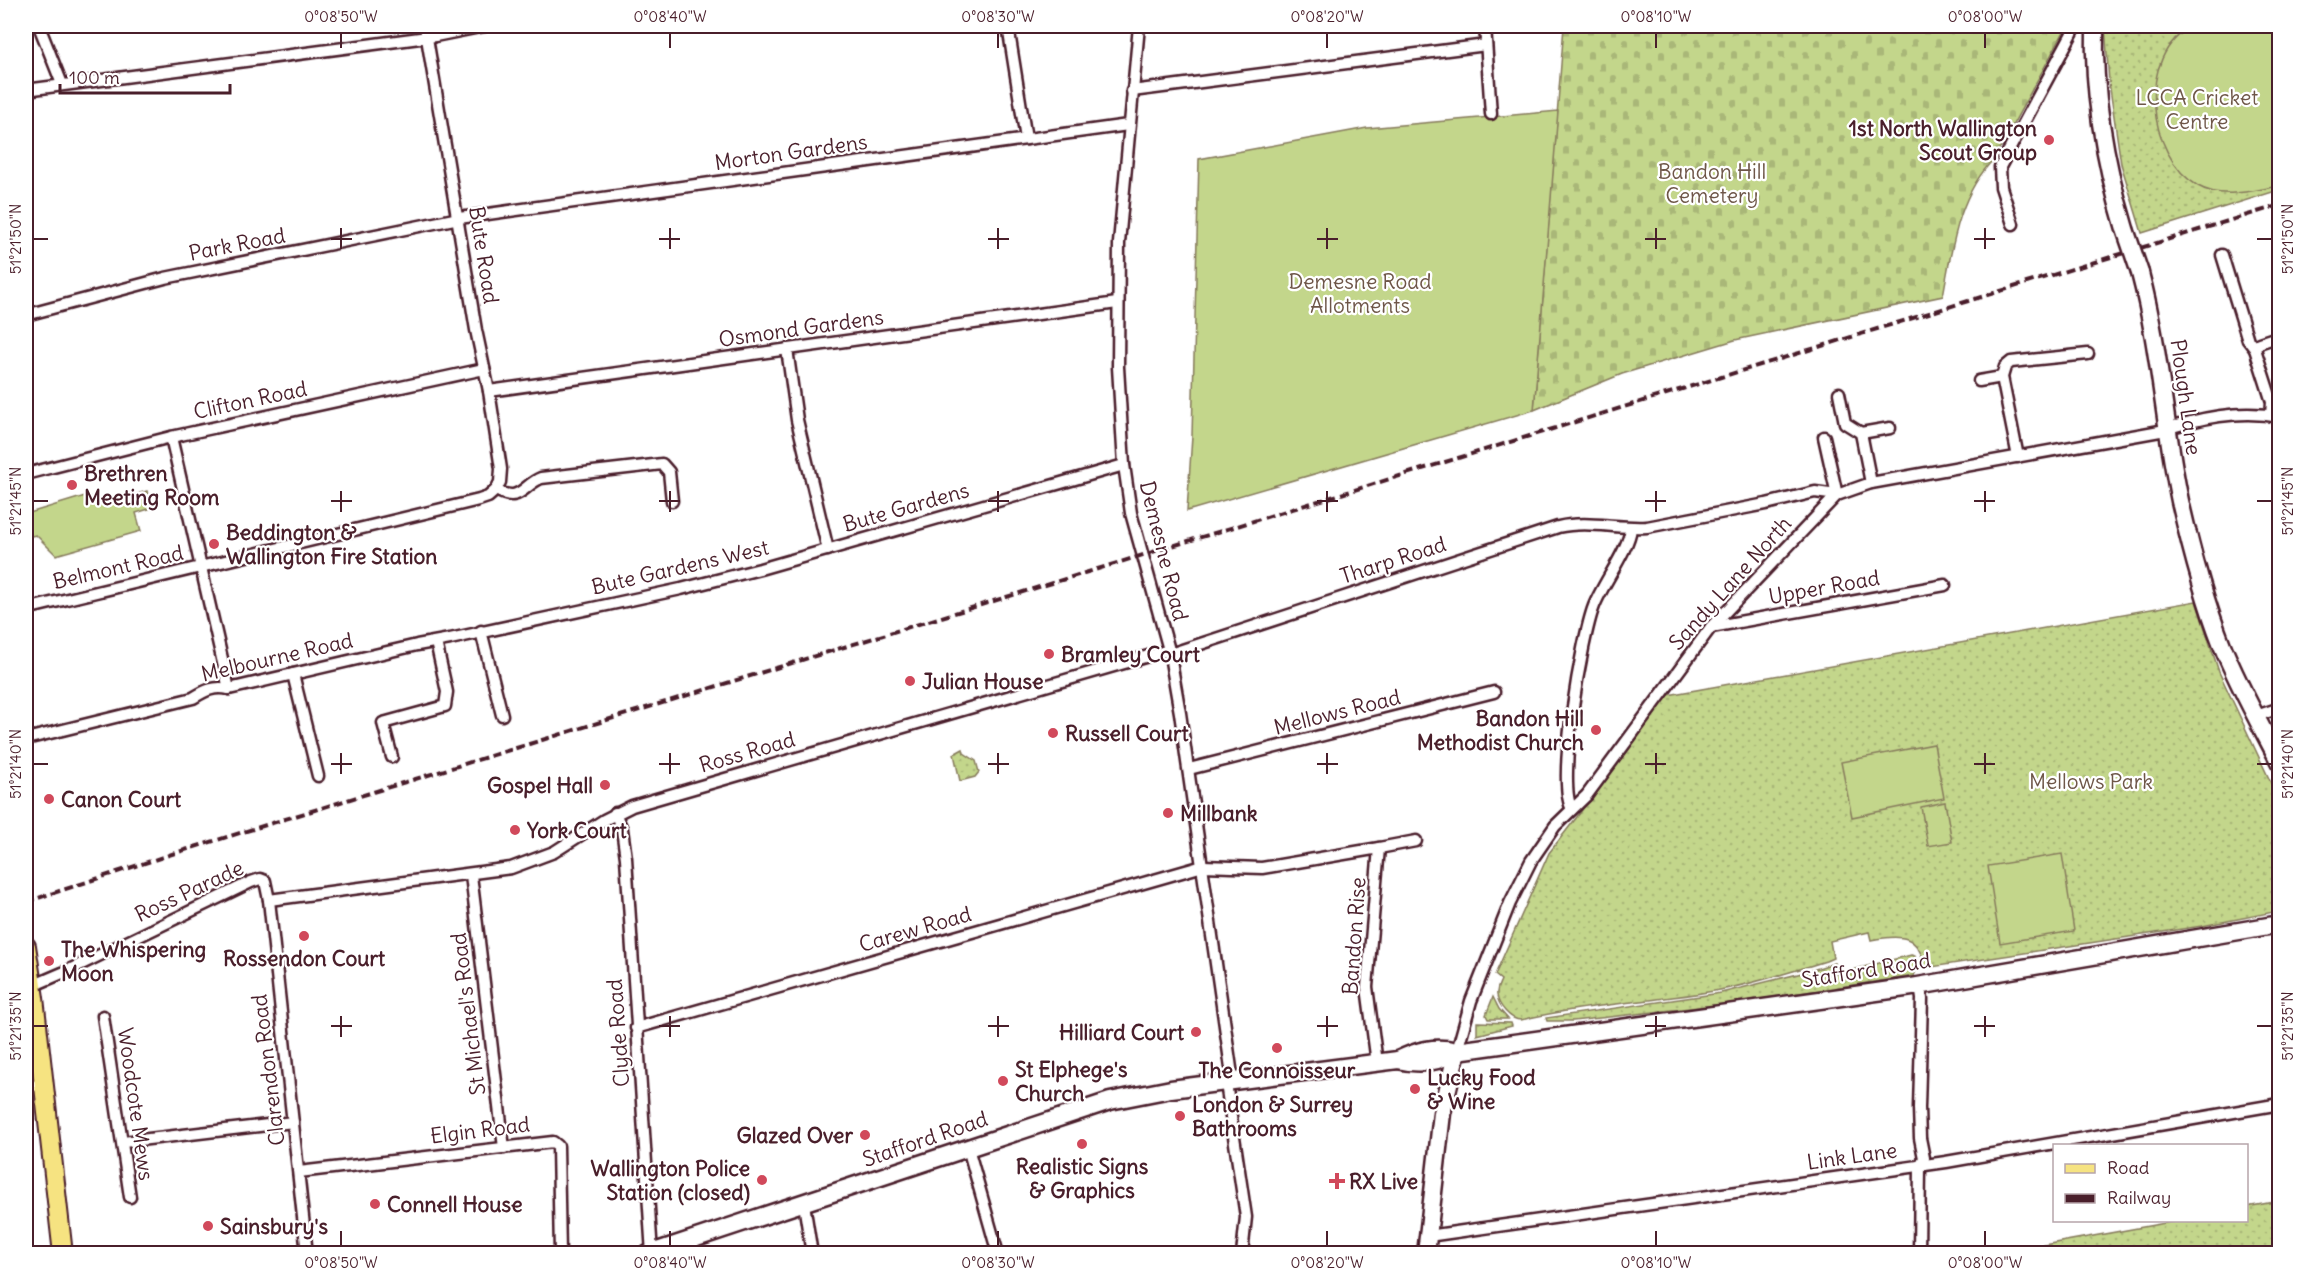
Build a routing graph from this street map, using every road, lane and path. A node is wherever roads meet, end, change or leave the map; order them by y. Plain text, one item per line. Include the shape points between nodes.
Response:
1 (39, 26) edge
2 (485, 26) edge
3 (1008, 26) edge
4 (1138, 26) edge
5 (1485, 26) edge
6 (2076, 26) edge
7 (2095, 26) edge
8 (426, 31) edge
9 (1486, 45) junction
10 (62, 84) junction
11 (26, 90) edge
12 (1132, 91) junction
13 (1491, 114) dead end
14 (1128, 125) junction
15 (1026, 139) junction
16 (459, 218) junction
17 (2013, 224) dead end
18 (2222, 255) dead end
19 (1117, 303) junction
20 (26, 315) edge
21 (2280, 336) edge
22 (787, 349) junction
23 (2255, 349) junction
24 (2088, 354) dead end
25 (484, 369) junction
26 (2002, 377) junction
27 (1979, 381) dead end
28 (489, 391) junction
29 (1839, 393) dead end
30 (2276, 416) edge
31 (1890, 428) dead end
32 (2166, 428) junction
33 (1861, 433) junction
34 (171, 437) junction
35 (1824, 437) dead end
36 (2018, 457) junction
37 (1124, 465) junction
38 (26, 474) edge
39 (1871, 483) junction
40 (496, 490) junction
41 (1837, 495) junction
42 (672, 501) dead end
43 (1631, 528) junction
44 (828, 550) junction
45 (201, 567) junction
46 (1945, 585) dead end
47 (26, 609) edge
48 (540, 619) joint
49 (1711, 627) junction
50 (481, 631) junction
51 (436, 642) junction
52 (1169, 652) junction
53 (293, 674) junction
54 (229, 689) junction
55 (1494, 692) dead end
56 (2280, 708) edge
57 (502, 715) dead end
58 (2256, 716) junction
59 (26, 739) edge
60 (392, 757) dead end
61 (2280, 763) edge
62 (1189, 769) junction
63 (318, 776) dead end
64 (1572, 809) junction
65 (615, 813) junction
66 (1416, 841) dead end
67 (1379, 848) junction
68 (1203, 866) junction
69 (471, 875) junction
70 (265, 881) joint
71 (269, 900) junction
72 (2280, 924) edge
73 (26, 946) edge
74 (1920, 985) junction
75 (32, 986) junction
76 (103, 1016) dead end
77 (636, 1028) junction
78 (1457, 1051) junction
79 (1398, 1060) junction
80 (1427, 1062) junction
81 (1377, 1063) junction
82 (44, 1083) junction
83 (1230, 1083) junction
84 (26, 1088) edge
85 (1444, 1096) junction
86 (2280, 1104) edge
87 (293, 1122) junction
88 (123, 1142) junction
89 (504, 1148) junction
90 (968, 1148) junction
91 (1920, 1166) junction
92 (299, 1172) junction
93 (130, 1197) dead end
94 (804, 1204) junction
95 (1428, 1236) junction
96 (651, 1253) edge
97 (63, 1254) edge
98 (308, 1254) edge
99 (560, 1254) edge
100 (812, 1254) edge
101 (998, 1254) edge
102 (1242, 1254) edge
103 (1426, 1254) edge
104 (1919, 1254) edge

1 - 10 street
2 - 8 street
3 - 15 street
4 - 12 street, Demesne Road
5 - 9 street
6 - 17 street via 2000,167 2001,187
7 - 32 main road, Plough Lane, bridge via 2104,150 2155,338
8 - 10 street
8 - 16 street, Bute Road
9 - 12 street
9 - 13 street
10 - 11 street
12 - 14 street, Demesne Road
14 - 15 street, Morton Gardens
14 - 19 street, Demesne Road
15 - 16 street, Morton Gardens
16 - 20 street, Park Road via 165,278
16 - 25 street, Bute Road
18 - 23 street via 2248,340
19 - 22 street, Osmond Gardens
19 - 37 street, Demesne Road
21 - 23 street via 2259,343
22 - 28 street, Osmond Gardens
22 - 44 street, Bute Gardens via 797,420
23 - 30 street
24 - 26 street via 2012,363 2005,367
25 - 28 street, Bute Road
25 - 34 street, Clifton Road
26 - 27 street
26 - 36 street
28 - 40 street, Bute Road via 501,469
29 - 33 street via 1845,423
30 - 32 street, Sandy Lane North via 2234,413
31 - 33 street
32 - 36 street, Sandy Lane North
32 - 58 main road, Plough Lane via 2185,520 2213,620
33 - 39 street
34 - 38 street, Clifton Road
34 - 45 street
35 - 41 street
36 - 39 street, Sandy Lane North
37 - 44 street, Bute Gardens
37 - 52 street, Demesne Road via 1131,513
39 - 41 street, Sandy Lane North
40 - 42 street via 506,496 526,490 541,478 662,464 669,472
40 - 45 street, Belmont Road via 479,500
41 - 43 street, Tharp Road via 1815,492
41 - 49 street, Sandy Lane North
43 - 52 street, Tharp Road via 1585,523 1558,526
43 - 64 street via 1627,544 1593,608 1580,661 1566,788
44 - 48 street, Bute Gardens West via 681,589
45 - 47 street, Belmont Road
45 - 54 street
46 - 49 street, Upper Road
48 - 50 street, Melbourne Road
49 - 64 street, Sandy Lane North via 1587,795
50 - 51 street, Melbourne Road
50 - 57 street
51 - 53 street, Melbourne Road
51 - 60 street via 447,692 446,709 383,723
52 - 62 street, Demesne Road
52 - 65 street, Ross Road
53 - 54 street, Melbourne Road
53 - 63 street
54 - 59 street, Melbourne Road via 218,687 195,698
55 - 62 street, Mellows Road
56 - 58 street
58 - 61 main road, Plough Lane
62 - 68 street, Demesne Road
64 - 78 street, Sandy Lane North via 1561,819 1521,879 1471,1001
65 - 69 street, Ross Road via 549,854 511,868
65 - 77 street, Clyde Road via 625,849
66 - 67 street, Bandon Rise
67 - 68 street, Bandon Rise via 1262,868
67 - 81 street, Bandon Rise via 1367,987
68 - 77 street, Carew Road
68 - 83 street, Demesne Road
69 - 71 street, Ross Road
69 - 89 street, St Michael's Road
70 - 71 street, Clarendon Road
70 - 75 street, Ross Parade via 251,882
71 - 87 street, Clarendon Road
72 - 74 main road, Stafford Road
73 - 75 main road
74 - 78 main road, Stafford Road
74 - 91 street via 1919,1123 1924,1158
75 - 82 main road
76 - 88 street, Woodcote Mews
77 - 96 street, Clyde Road
78 - 79 main road, Stafford Road via 1441,1048 1414,1052
78 - 80 main road, Stafford Road via 1446,1059
78 - 85 main road
79 - 80 main road, Stafford Road via 1412,1064
79 - 81 main road, Stafford Road
80 - 85 main road via 1439,1072
81 - 83 main road, Stafford Road
82 - 84 street
82 - 97 main road
83 - 90 main road, Stafford Road via 1110,1101
83 - 102 street, Demesne Road via 1246,1217
85 - 95 main road
86 - 91 street, Link Lane
87 - 88 street
87 - 92 street, Clarendon Road
88 - 93 street, Woodcote Mews
89 - 92 street, Elgin Road
89 - 99 street, Elgin Road via 553,1142 558,1146
90 - 94 main road, Stafford Road
90 - 101 street
91 - 95 street, Link Lane
91 - 104 street
92 - 98 street, Clarendon Road
94 - 96 main road, Stafford Road
94 - 100 street
95 - 103 main road

